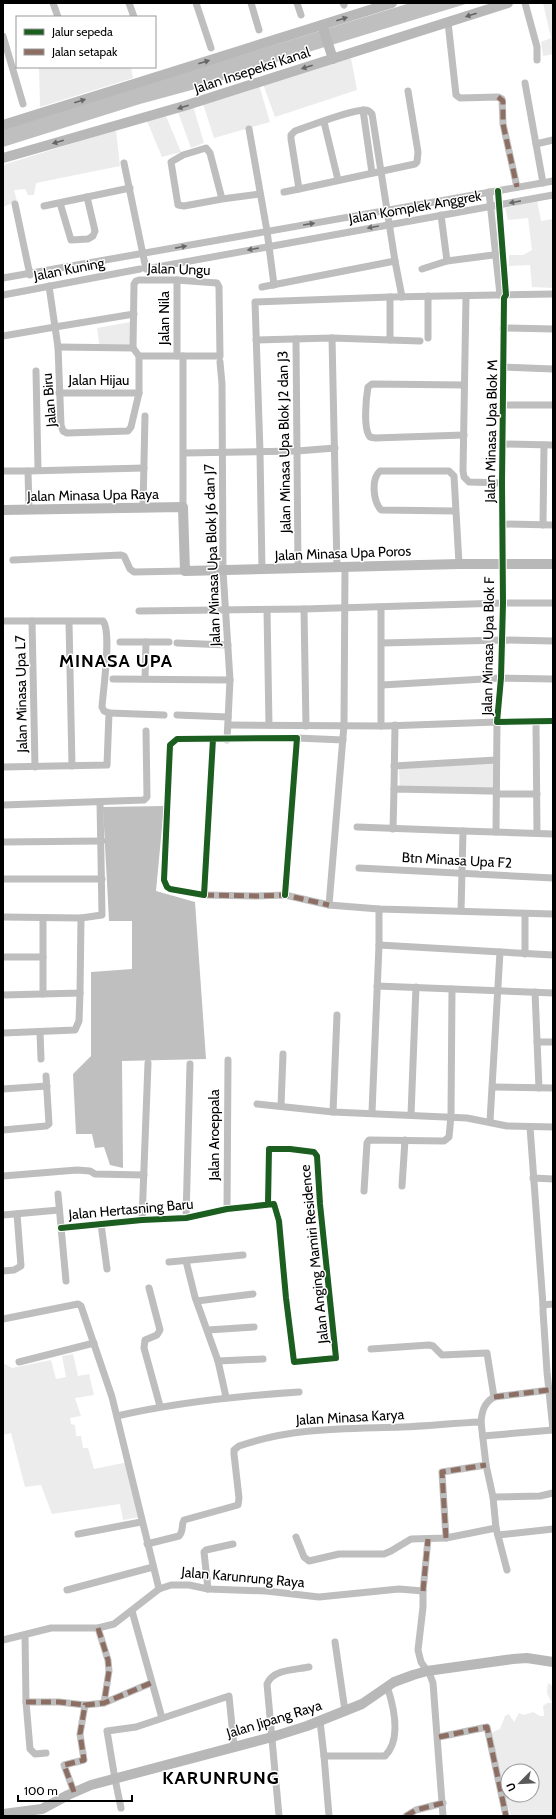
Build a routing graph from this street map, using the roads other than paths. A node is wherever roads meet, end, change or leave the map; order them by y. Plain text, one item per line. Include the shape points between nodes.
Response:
1 (53, 3) edge
2 (129, 3) edge
3 (196, 3) edge
4 (251, 3) edge
5 (297, 3) edge
6 (392, 3) edge
7 (508, 3) edge
8 (525, 3) edge
9 (301, 15) dead end
10 (58, 16) edge
11 (134, 16) edge
12 (448, 22) junction
13 (322, 25) junction
14 (259, 30) dead end
15 (3, 36) edge
16 (211, 48) dead end
17 (333, 59) junction
18 (537, 60) dead end
19 (525, 83) dead end
20 (408, 90) dead end
21 (23, 104) dead end
22 (363, 110) junction
23 (324, 122) junction
24 (3, 125) edge
25 (249, 129) dead end
26 (553, 140) edge
27 (536, 144) junction
28 (3, 158) edge
29 (124, 163) dead end
30 (382, 172) junction
31 (372, 174) junction
32 (338, 180) junction
33 (553, 181) edge
34 (543, 183) junction
35 (130, 188) junction
36 (517, 188) junction
37 (299, 189) junction
38 (498, 191) junction
39 (284, 192) dead end
40 (489, 192) junction
41 (260, 194) junction
42 (553, 195) edge
43 (87, 197) junction
44 (222, 199) junction
45 (60, 203) junction
46 (15, 204) dead end
47 (499, 205) junction
48 (44, 206) dead end
49 (491, 207) junction
50 (386, 211) junction
51 (441, 215) junction
52 (389, 224) junction
53 (267, 231) junction
54 (269, 246) junction
55 (499, 254) junction
56 (143, 255) junction
57 (395, 261) junction
58 (447, 261) junction
59 (143, 269) junction
60 (422, 269) dead end
61 (30, 274) junction
62 (3, 278) edge
63 (177, 280) junction
64 (274, 285) junction
65 (49, 286) junction
66 (262, 287) dead end
67 (553, 294) edge
68 (3, 295) edge
69 (428, 296) junction
70 (466, 296) junction
71 (503, 296) junction
72 (390, 297) junction
73 (402, 297) junction
74 (134, 314) junction
75 (56, 327) junction
76 (503, 328) junction
77 (553, 329) edge
78 (3, 336) edge
79 (332, 338) junction
80 (428, 338) dead end
81 (296, 339) junction
82 (256, 340) junction
83 (390, 340) junction
84 (420, 341) dead end
85 (58, 347) junction
86 (133, 348) junction
87 (139, 356) junction
88 (180, 356) junction
89 (220, 359) junction
90 (504, 367) junction
91 (553, 368) edge
92 (36, 371) dead end
93 (222, 384) joint
94 (464, 385) junction
95 (59, 393) junction
96 (139, 393) junction
97 (504, 405) junction
98 (553, 405) edge
99 (145, 416) dead end
100 (464, 435) junction
101 (503, 444) junction
102 (544, 445) junction
103 (553, 445) edge
104 (335, 448) junction
105 (297, 451) junction
106 (221, 452) junction
107 (260, 452) junction
108 (184, 453) junction
109 (144, 468) junction
110 (38, 470) junction
111 (3, 471) edge
112 (28, 471) junction
113 (502, 483) junction
114 (143, 507) junction
115 (182, 508) junction
116 (3, 510) edge
117 (29, 510) junction
118 (456, 511) junction
119 (502, 524) junction
120 (543, 525) junction
121 (553, 525) edge
122 (14, 560) dead end
123 (459, 564) junction
124 (502, 564) junction
125 (553, 564) edge
126 (341, 568) junction
127 (298, 569) junction
128 (262, 570) junction
129 (185, 571) junction
130 (223, 571) junction
131 (503, 603) junction
132 (553, 603) edge
133 (381, 607) junction
134 (345, 608) junction
135 (304, 609) junction
136 (226, 610) junction
137 (267, 610) junction
138 (140, 611) dead end
139 (3, 621) edge
140 (32, 621) junction
141 (68, 622) junction
142 (502, 640) junction
143 (553, 641) edge
144 (120, 642) dead end
145 (169, 642) dead end
146 (177, 643) dead end
147 (382, 643) junction
148 (146, 645) junction
149 (228, 645) junction
150 (501, 678) junction
151 (113, 679) dead end
152 (145, 679) junction
153 (553, 679) edge
154 (230, 680) junction
155 (382, 686) junction
156 (109, 713) junction
157 (164, 715) dead end
158 (177, 715) dead end
159 (228, 717) junction
160 (498, 722) junction
161 (536, 722) junction
162 (553, 722) edge
163 (229, 725) junction
164 (269, 725) junction
165 (344, 725) junction
166 (395, 725) junction
167 (306, 726) junction
168 (381, 726) junction
169 (146, 731) dead end
170 (298, 738) junction
171 (213, 739) junction
172 (228, 740) junction
173 (343, 740) junction
174 (496, 760) junction
175 (35, 766) junction
176 (72, 766) junction
177 (394, 766) junction
178 (3, 767) edge
179 (394, 789) junction
180 (497, 793) junction
181 (537, 794) junction
182 (100, 802) junction
183 (3, 805) edge
184 (358, 827) dead end
185 (393, 829) junction
186 (463, 831) junction
187 (496, 832) junction
188 (537, 833) junction
189 (553, 834) edge
190 (102, 840) junction
191 (3, 842) edge
192 (359, 868) dead end
193 (463, 874) junction
194 (3, 878) edge
195 (553, 878) edge
196 (102, 879) junction
197 (285, 894) junction
198 (204, 895) junction
199 (329, 905) junction
200 (379, 909) junction
201 (461, 911) junction
202 (525, 914) junction
203 (553, 914) edge
204 (3, 917) edge
205 (43, 918) junction
206 (82, 918) junction
207 (379, 946) junction
208 (500, 952) junction
209 (525, 954) junction
210 (553, 955) edge
211 (3, 958) edge
212 (43, 958) junction
213 (377, 986) junction
214 (416, 987) junction
215 (452, 989) junction
216 (497, 991) junction
217 (535, 992) junction
218 (80, 993) junction
219 (553, 993) edge
220 (43, 994) junction
221 (3, 995) edge
222 (337, 1015) dead end
223 (40, 1032) junction
224 (3, 1033) edge
225 (537, 1042) junction
226 (553, 1042) edge
227 (283, 1054) dead end
228 (41, 1059) dead end
229 (228, 1060) dead end
230 (148, 1063) dead end
231 (190, 1064) dead end
232 (46, 1076) dead end
233 (47, 1086) junction
234 (493, 1087) junction
235 (539, 1088) junction
236 (553, 1088) edge
237 (3, 1089) edge
238 (257, 1104) dead end
239 (281, 1106) junction
240 (333, 1112) junction
241 (372, 1112) junction
242 (411, 1114) junction
243 (451, 1116) junction
244 (490, 1121) junction
245 (530, 1127) junction
246 (553, 1127) edge
247 (3, 1130) edge
248 (405, 1140) junction
249 (144, 1175) junction
250 (3, 1176) edge
251 (533, 1178) junction
252 (553, 1179) edge
253 (402, 1186) dead end
254 (364, 1191) dead end
255 (58, 1194) dead end
256 (271, 1204) junction
257 (226, 1209) junction
258 (59, 1210) junction
259 (17, 1214) junction
260 (3, 1215) edge
261 (186, 1218) junction
262 (142, 1220) junction
263 (101, 1224) junction
264 (62, 1228) junction
265 (243, 1255) dead end
266 (186, 1261) junction
267 (169, 1262) dead end
268 (108, 1270) dead end
269 (3, 1271) edge
270 (66, 1281) dead end
271 (149, 1288) dead end
272 (253, 1294) dead end
273 (197, 1301) junction
274 (553, 1304) edge
275 (543, 1305) junction
276 (3, 1319) edge
277 (254, 1327) dead end
278 (208, 1330) junction
279 (94, 1343) junction
280 (371, 1350) dead end
281 (263, 1359) dead end
282 (218, 1361) junction
283 (19, 1362) dead end
284 (549, 1390) junction
285 (299, 1392) dead end
286 (226, 1397) junction
287 (494, 1398) junction
288 (160, 1406) junction
289 (117, 1416) junction
290 (481, 1422) junction
291 (553, 1430) edge
292 (483, 1436) junction
293 (486, 1466) junction
294 (553, 1493) edge
295 (493, 1497) junction
296 (141, 1522) junction
297 (553, 1529) edge
298 (497, 1532) junction
299 (78, 1534) dead end
300 (296, 1537) dead end
301 (446, 1538) junction
302 (428, 1539) junction
303 (147, 1544) junction
304 (233, 1544) dead end
305 (153, 1567) junction
306 (507, 1570) dead end
307 (159, 1589) junction
308 (208, 1589) junction
309 (67, 1590) dead end
310 (423, 1591) junction
311 (132, 1611) junction
312 (98, 1628) junction
313 (25, 1635) junction
314 (3, 1640) edge
315 (335, 1642) dead end
316 (553, 1662) edge
317 (309, 1667) dead end
318 (427, 1671) junction
319 (151, 1683) junction
320 (387, 1686) junction
321 (26, 1702) junction
322 (104, 1703) junction
323 (85, 1705) junction
324 (345, 1711) junction
325 (162, 1718) junction
326 (320, 1721) junction
327 (272, 1737) junction
328 (438, 1737) junction
329 (234, 1746) junction
330 (46, 1753) dead end
331 (324, 1756) junction
332 (114, 1779) junction
333 (74, 1792) junction
334 (443, 1803) junction
335 (121, 1808) dead end
336 (3, 1814) edge
337 (279, 1816) edge
338 (329, 1816) edge
339 (406, 1816) edge
340 (443, 1816) edge
341 (506, 1816) edge

1 - 10 street
2 - 11 street
3 - 16 street
4 - 14 street
5 - 9 street
13 -> 6 street
7 -> 12 street, Jalan Insepeksi Kanal
8 - 18 street via 537,48
12 - 17 street, Jalan Insepeksi Kanal
12 - 36 street via 455,93 457,97 502,99 503,124
13 - 17 street
24 -> 13 street
15 - 21 street
17 -> 28 street, Jalan Insepeksi Kanal via 184,106
19 - 27 street
20 - 30 street via 418,158 415,164
22 - 23 street
22 - 30 street via 370,112 373,118
22 - 31 street
23 - 32 street
23 - 37 street via 295,131 291,135
25 - 41 street
26 - 27 street
27 - 34 street
29 - 35 street
30 - 31 street
30 - 50 street
31 - 32 street
32 - 37 street
33 - 34 street, Jalan Komplek Anggrek
34 - 36 street, Jalan Komplek Anggrek
35 - 43 street
35 - 56 street
36 - 38 street, Jalan Komplek Anggrek
37 - 39 street
38 - 40 street, Jalan Komplek Anggrek
38 - 47 street
40 - 49 street
40 - 50 street, Jalan Komplek Anggrek
41 - 44 street
41 - 53 street
42 -> 47 street, Jalan Komplek Anggrek
43 - 45 street
43 - 45 street via 95,231 94,236 88,239 71,240
44 - 44 street via 209,149 203,148 171,162 178,205
45 - 48 street
46 - 61 street
47 - 49 street, Jalan Komplek Anggrek
47 - 55 street
49 - 51 street, Jalan Komplek Anggrek
49 - 55 street
50 - 52 street
53 -> 50 street, Jalan Komplek Anggrek
51 - 52 street, Jalan Komplek Anggrek
51 - 58 street
52 -> 54 street, Jalan Komplek Anggrek
52 - 57 street
53 - 54 street
56 -> 53 street, Jalan Komplek Anggrek
54 -> 59 street, Jalan Kuning
54 - 64 street
55 - 58 street
55 - 71 street, Jalan Minasa Upa Blok M
56 - 59 street
56 - 61 street, Jalan Komplek Anggrek
57 - 64 street
57 - 73 street
58 - 60 street
59 - 65 street, Jalan Kuning
61 - 62 street, Jalan Komplek Anggrek
63 - 74 street, Jalan Ungu via 136,281
63 - 88 street, Jalan Nila
63 - 89 street, Jalan Ungu via 212,282 219,285
64 - 66 street
65 - 68 street, Jalan Kuning
65 - 75 street, Jalan Biru
67 - 71 street
69 - 70 street
69 - 73 street
69 - 80 street
70 - 71 street
70 - 94 street
71 - 76 street, Jalan Minasa Upa Blok M
72 - 73 street
72 - 82 street via 255,302
72 - 83 street
74 - 75 street
74 - 86 street
75 - 78 street
75 - 85 street, Jalan Biru
76 - 77 street
76 - 90 street, Jalan Minasa Upa Blok M
79 - 81 street
79 - 83 street
79 - 104 street
81 - 82 street
81 - 105 street, Jalan Minasa Upa Blok J2 dan J3
82 - 107 street
83 - 84 street
85 - 86 street
85 - 95 street, Jalan Biru
86 - 87 street
87 - 88 street
87 - 96 street, Jalan Biru
88 - 89 street
88 - 108 street, Jalan Nila
89 - 93 street, Jalan Ungu
90 - 91 street
90 - 97 street, Jalan Minasa Upa Blok M
92 - 110 street
93 - 106 street, Jalan Minasa Upa Blok J6 dan J7
94 - 100 street
94 - 100 street via 372,384 368,387 367,394 366,430 370,437 374,438
95 - 96 street, Jalan Hijau
95 - 96 street, Jalan Biru via 61,425 68,433 128,431
97 - 98 street
97 - 101 street, Jalan Minasa Upa Blok M
99 - 109 street
100 - 113 street via 464,477 469,482
101 - 102 street
101 - 113 street, Jalan Minasa Upa Blok M
102 - 103 street
102 - 120 street
104 - 105 street
104 - 126 street
105 - 107 street
105 - 127 street, Jalan Minasa Upa Blok J2 dan J3
106 - 107 street
106 - 108 street
106 - 130 street, Jalan Minasa Upa Blok J6 dan J7
107 - 128 street
108 - 115 street, Jalan Nila
109 - 110 street
109 - 114 street
110 - 112 street
111 - 112 street
112 - 117 street
113 - 119 street, Jalan Minasa Upa Blok M
114 - 115 street, Jalan Minasa Upa Raya
114 - 117 street, Jalan Minasa Upa Raya
115 - 129 street
116 - 117 street, Jalan Minasa Upa Raya
118 - 118 street via 454,476 449,471 380,471 376,475 376,505 381,510
118 - 123 street
119 - 120 street
119 - 124 street, Jalan Minasa Upa Blok M
120 - 121 street
122 - 129 street via 121,555 134,572
123 - 124 street, Jalan Minasa Upa Poros
123 - 126 street, Jalan Minasa Upa Poros
124 - 125 street, Jalan Minasa Upa Poros
124 - 131 street, Jalan Minasa Upa Blok F
126 - 127 street, Jalan Minasa Upa Poros
126 - 134 street
127 - 128 street, Jalan Minasa Upa Poros
128 - 130 street, Jalan Minasa Upa Poros
129 - 130 street, Jalan Minasa Upa Poros
130 - 136 street, Jalan Minasa Upa Blok J6 dan J7
131 - 132 street
131 - 133 street
131 - 142 street, Jalan Minasa Upa Blok F
133 - 134 street
133 - 147 street
134 - 135 street
134 - 165 street
135 - 137 street
135 - 167 street
136 - 137 street
136 - 138 street
136 - 149 street, Jalan Minasa Upa Blok J6 dan J7
137 - 164 street
139 - 140 street
140 - 141 street
140 - 175 street, Jalan Minasa Upa L7
141 - 156 street via 101,621 106,625 102,708
141 - 176 street
142 - 143 street
142 - 147 street
142 - 150 street, Jalan Minasa Upa Blok F
144 - 148 street
145 - 148 street
146 - 149 street
147 - 155 street
148 - 152 street
149 - 154 street, Jalan Minasa Upa Blok J6 dan J7
150 - 153 street
150 - 155 street
150 - 160 street, Jalan Minasa Upa Blok F
151 - 152 street
152 - 154 street
154 - 159 street, Jalan Minasa Upa Blok J6 dan J7
155 - 168 street
156 - 157 street
156 - 176 street via 107,765
158 - 159 street
159 - 163 street, Jalan Minasa Upa Blok J6 dan J7
160 - 161 street, Jalan Minasa Upa Blok F
160 - 166 street, Jalan Minasa Upa Blok F
160 - 174 street, Jalan Minasa Upa Blok F
161 - 162 street, Jalan Minasa Upa Blok F
161 - 181 street
163 - 164 street, Jalan Minasa Upa Blok F
163 - 172 street, Jalan Minasa Upa Blok J6 dan J7
164 - 167 street, Jalan Minasa Upa Blok F
165 - 167 street, Jalan Minasa Upa Blok F
165 - 168 street, Jalan Minasa Upa Blok F
165 - 173 street
166 - 168 street, Jalan Minasa Upa Blok F
166 - 177 street
169 - 182 street via 146,798 140,801
170 - 172 street
170 - 173 street
170 - 197 street
171 - 172 street
171 - 198 street
171 - 198 street via 177,739 170,745 164,880 170,889
173 - 199 street
174 - 177 street
174 - 180 street, Jalan Minasa Upa Blok F
175 - 176 street
175 - 178 street
177 - 179 street
179 - 180 street
179 - 185 street
180 - 181 street
180 - 187 street, Jalan Minasa Upa Blok F
181 - 188 street
182 - 183 street
182 - 190 street
184 - 185 street
185 - 186 street
186 - 187 street
186 - 193 street
187 - 188 street
188 - 189 street
190 - 191 street
190 - 196 street
192 - 193 street, Btn Minasa Upa F2
193 - 195 street, Btn Minasa Upa F2
193 - 201 street
194 - 196 street
196 - 206 street via 102,915
197 - 198 street
197 - 199 street
199 - 200 street
200 - 201 street
200 - 207 street
201 - 202 street
202 - 203 street
202 - 209 street
204 - 205 street
205 - 206 street
205 - 212 street
206 - 218 street
207 - 208 street
207 - 213 street
208 - 209 street
208 - 216 street
209 - 210 street
211 - 212 street
212 - 220 street
213 - 214 street
213 - 241 street
214 - 215 street
214 - 242 street
215 - 216 street
215 - 243 street
216 - 217 street
216 - 234 street
217 - 219 street
217 - 225 street
218 - 220 street
218 - 223 street via 79,1024 75,1030
220 - 221 street
222 - 240 street
223 - 224 street
223 - 228 street
225 - 226 street
225 - 235 street
227 - 239 street
229 - 257 street, Jalan Aroeppala
230 - 249 street
231 - 261 street
232 - 233 street
233 - 237 street
233 - 247 street via 50,1123 48,1125
234 - 235 street
234 - 244 street
235 - 236 street
238 - 239 street
239 - 240 street
240 - 241 street
241 - 242 street
242 - 243 street
243 - 244 street
243 - 248 street via 446,1140
244 - 245 street via 507,1126
245 - 246 street
245 - 251 street
248 - 253 street
248 - 254 street via 367,1141
249 - 250 street via 95,1174 77,1170
249 - 262 street
251 - 252 street
251 - 275 street
255 - 258 street
256 - 256 street, Jalan Anging Mamiri Residence via 268,1149 312,1151 316,1154 336,1358 294,1362 279,1221
256 - 257 street, Jalan Hertasning Baru
257 - 261 street, Jalan Hertasning Baru
258 - 259 street
258 - 264 street
259 - 260 street
259 - 269 street via 21,1266
261 - 262 street, Jalan Hertasning Baru
262 - 263 street, Jalan Hertasning Baru
263 - 264 street, Jalan Hertasning Baru
263 - 268 street
264 - 270 street
265 - 266 street
266 - 267 street
266 - 273 street
271 - 288 street via 160,1330 157,1335 145,1340 144,1348
272 - 273 street
273 - 278 street
274 - 275 street
275 - 284 street
276 - 279 street via 78,1304 83,1309
277 - 278 street
278 - 282 street
279 - 283 street
279 - 289 street
280 - 287 street via 429,1345 434,1346 442,1355 487,1353
281 - 282 street
282 - 286 street
284 - 287 street
284 - 291 street
285 - 286 street
286 - 288 street
287 - 290 street via 484,1405
288 - 289 street
289 - 296 street
290 - 292 street
290 - 303 street, Jalan Minasa Karya via 303,1431 239,1446 234,1450 240,1498 238,1505 184,1520 183,1530 179,1536
291 - 292 street
292 - 293 street
293 - 295 street
293 - 301 street via 442,1472
294 - 295 street via 540,1496
295 - 298 street
296 - 299 street
296 - 303 street
297 - 298 street
298 - 301 street
298 - 306 street
300 - 302 street via 304,1557 309,1561 339,1554 384,1554 411,1539
301 - 302 street
302 - 310 street
303 - 305 street
304 - 308 street via 204,1552
305 - 307 street
305 - 309 street
307 - 308 street, Jalan Karunrung Raya via 181,1584
307 - 311 street, Jalan Karunrung Raya
308 - 310 street, Jalan Karunrung Raya via 266,1591 319,1597 399,1589
310 - 318 street via 418,1650
311 - 312 street, Jalan Karunrung Raya via 114,1624
311 - 319 street
312 - 313 street, Jalan Karunrung Raya via 51,1628
312 - 322 street via 109,1671
313 - 314 street, Jalan Karunrung Raya
313 - 321 street
315 - 324 street
316 - 318 street, Jalan Jipang Raya via 527,1658 512,1659
317 - 327 street via 276,1673 269,1678 267,1684
318 - 320 street, Jalan Jipang Raya
318 - 328 street via 433,1683
319 - 322 street
319 - 325 street
320 - 324 street, Jalan Jipang Raya via 362,1704
320 - 331 street via 395,1723 393,1742 388,1753 379,1758
321 - 323 street
321 - 330 street via 30,1749 35,1754
322 - 323 street
323 - 333 street via 80,1734 84,1760 64,1765
324 - 326 street, Jalan Jipang Raya
325 - 329 street via 229,1696
325 - 332 street via 136,1727 107,1732
326 - 327 street, Jalan Jipang Raya
326 - 331 street
327 - 329 street, Jalan Jipang Raya
327 - 337 street
328 - 334 street
328 - 341 street via 487,1727
329 - 332 street, Jalan Jipang Raya
331 - 338 street
332 - 333 street, Jalan Jipang Raya
332 - 335 street
333 - 336 street, Jalan Jipang Raya via 42,1810
334 - 339 street via 416,1810
334 - 340 street

